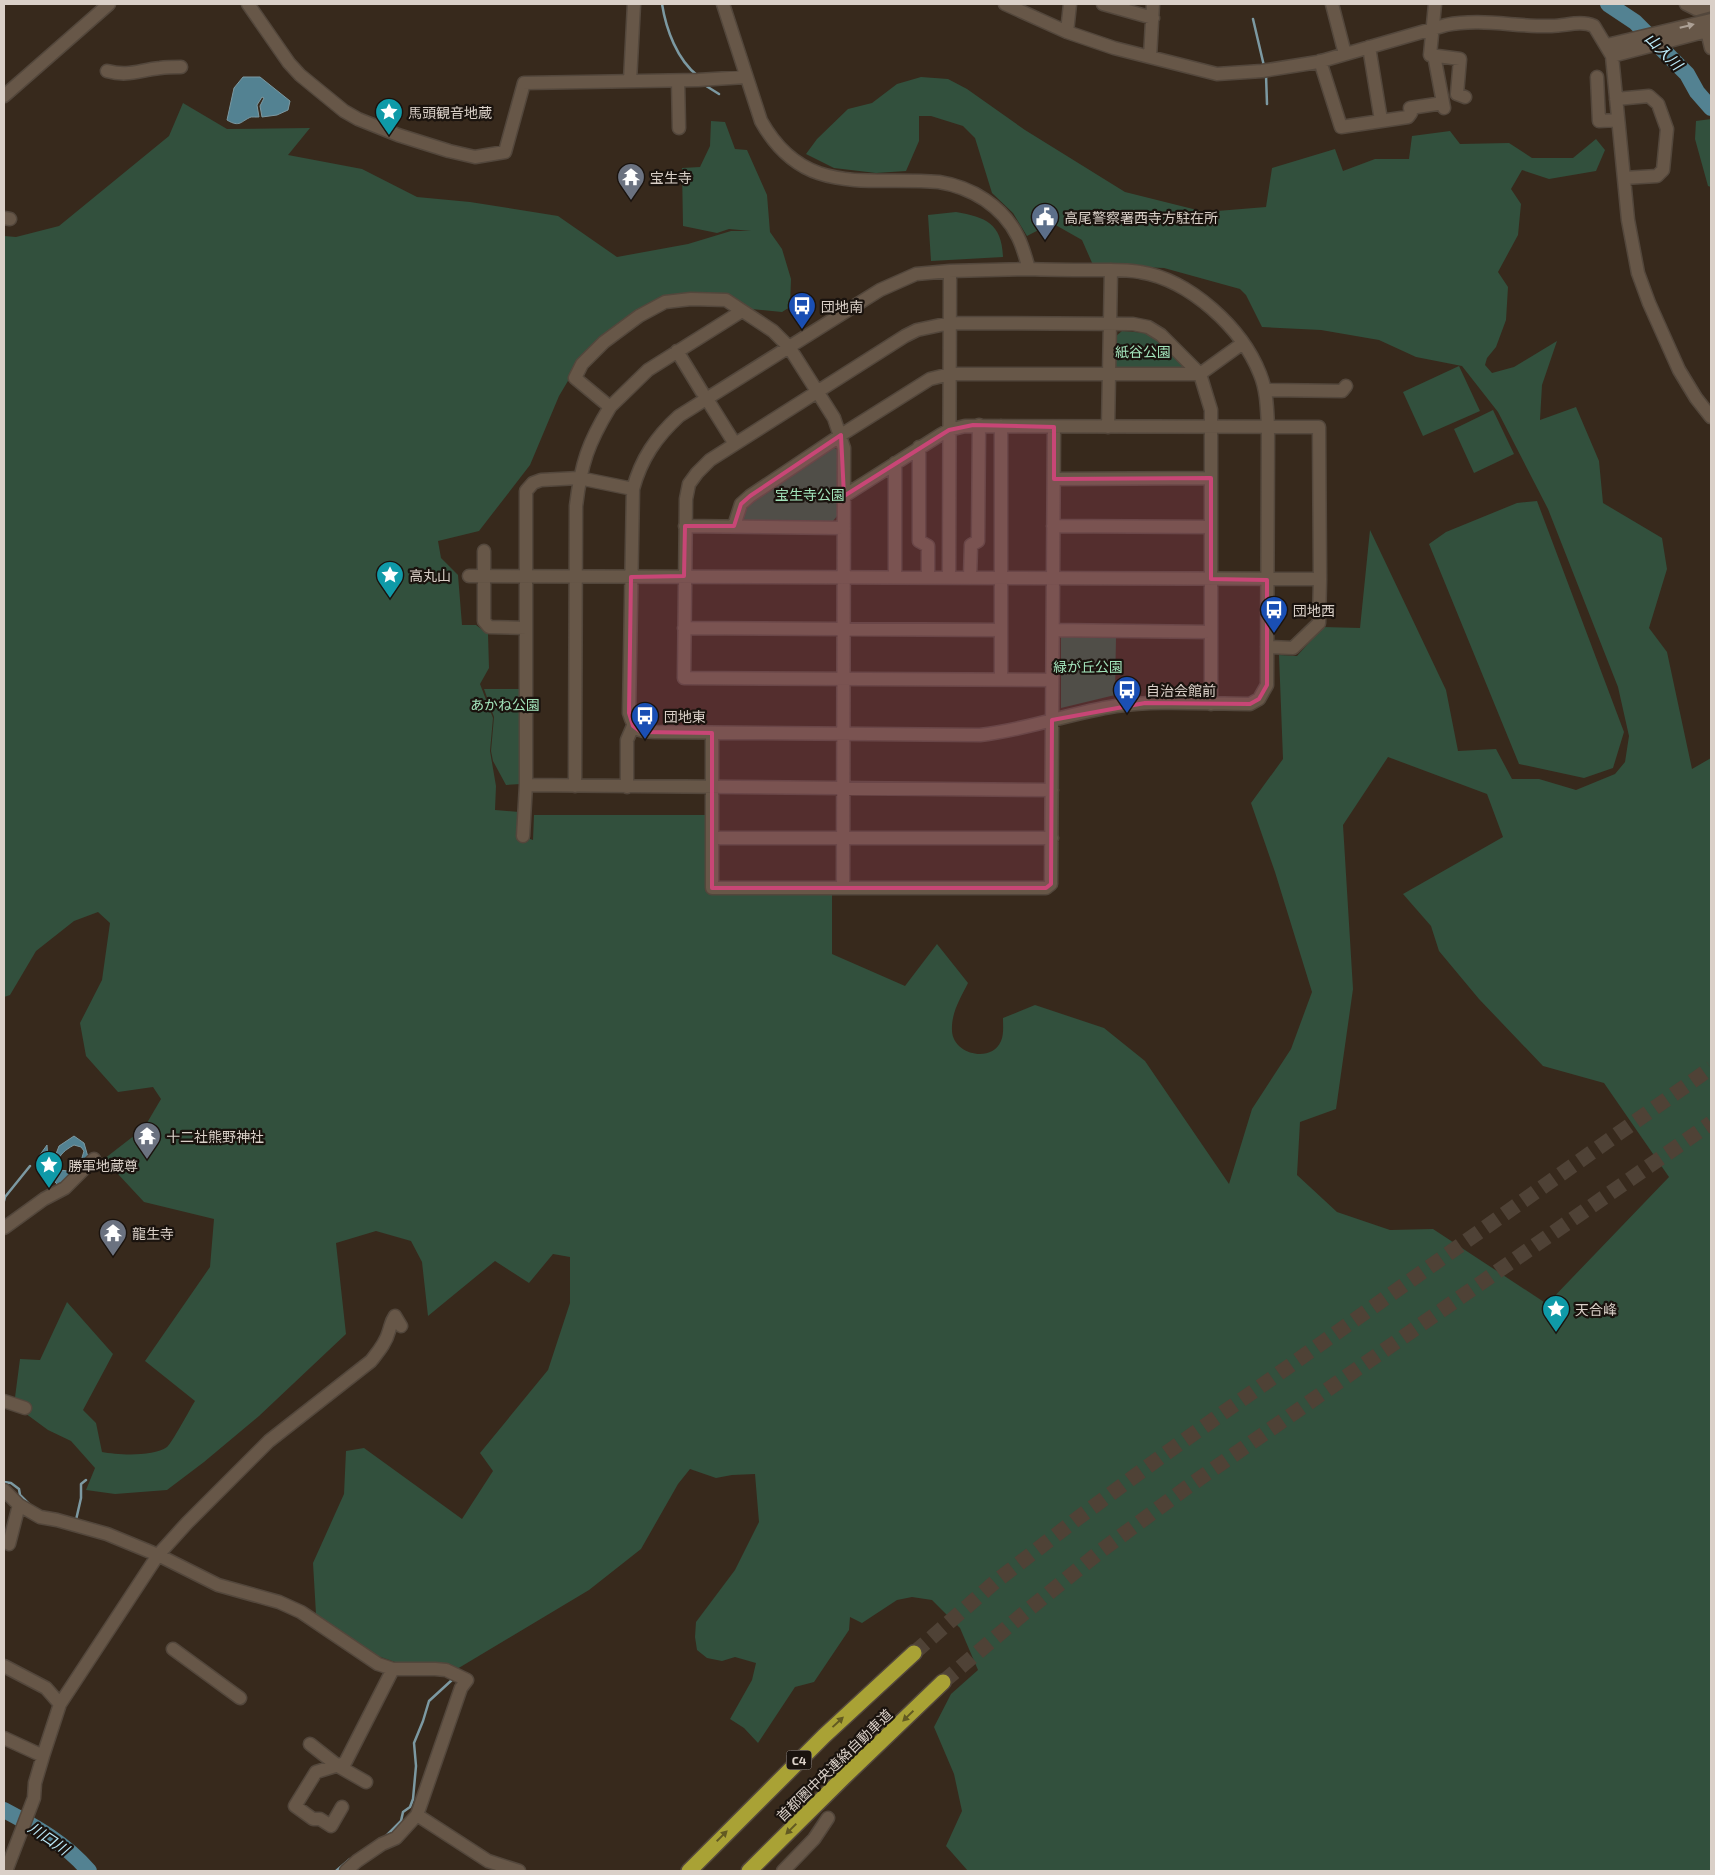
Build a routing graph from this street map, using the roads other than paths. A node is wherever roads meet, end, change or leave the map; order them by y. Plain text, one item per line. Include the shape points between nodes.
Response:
1 (109, 4) edge
2 (248, 4) edge
3 (634, 4) edge
4 (723, 4) edge
5 (1006, 4) edge
6 (1070, 4) edge
7 (1153, 4) edge
8 (1332, 4) edge
9 (1435, 4) edge
10 (1686, 4) edge
11 (1109, 5) edge
12 (1711, 5) edge
13 (1023, 7) edge
14 (1153, 18) junction
15 (1710, 27) edge
16 (1433, 29) junction
17 (1067, 32) junction
18 (1369, 47) junction
19 (1711, 48) edge
20 (1610, 51) junction
21 (1345, 54) junction
22 (1434, 55) junction
23 (1150, 58) junction
24 (1320, 61) junction
25 (181, 67) dead end
26 (107, 71) dead end
27 (746, 77) junction
28 (1597, 77) dead end
29 (678, 80) junction
30 (630, 81) junction
31 (4, 96) edge
32 (1465, 97) dead end
33 (1616, 99) junction
34 (1381, 120) junction
35 (1618, 120) junction
36 (679, 128) dead end
37 (1624, 178) junction
38 (1029, 270) junction
39 (1111, 270) junction
40 (950, 271) junction
41 (742, 311) junction
42 (950, 323) junction
43 (1110, 324) junction
44 (1243, 343) junction
45 (789, 347) junction
46 (677, 351) junction
47 (950, 374) junction
48 (1200, 374) junction
49 (1109, 375) junction
50 (1346, 386) dead end
51 (1265, 390) junction
52 (702, 392) dead end
53 (818, 392) junction
54 (710, 404) dead end
55 (610, 407) junction
56 (1711, 417) edge
57 (979, 425) junction
58 (1001, 426) junction
59 (1212, 426) junction
60 (1054, 427) junction
61 (1108, 427) junction
62 (1268, 427) junction
63 (949, 430) junction
64 (841, 435) junction
65 (735, 444) junction
66 (919, 448) junction
67 (895, 463) junction
68 (579, 478) junction
69 (1211, 478) junction
70 (1054, 479) junction
71 (632, 489) junction
72 (844, 496) junction
73 (685, 526) junction
74 (734, 526) junction
75 (1053, 526) junction
76 (1211, 527) junction
77 (844, 528) junction
78 (484, 551) dead end
79 (469, 576) dead end
80 (526, 576) junction
81 (576, 576) junction
82 (684, 576) junction
83 (483, 577) junction
84 (631, 577) junction
85 (949, 577) junction
86 (970, 577) junction
87 (844, 578) junction
88 (895, 578) junction
89 (928, 578) junction
90 (1001, 578) junction
91 (1054, 578) junction
92 (1212, 579) junction
93 (1320, 579) junction
94 (1267, 580) junction
95 (526, 628) junction
96 (684, 628) junction
97 (844, 628) junction
98 (1000, 630) junction
99 (1053, 630) junction
100 (1211, 632) junction
101 (1267, 648) junction
102 (844, 679) junction
103 (1001, 679) junction
104 (1052, 680) junction
105 (1211, 704) junction
106 (1052, 720) junction
107 (633, 726) junction
108 (712, 733) junction
109 (844, 733) junction
110 (526, 785) junction
111 (575, 786) junction
112 (627, 787) junction
113 (711, 787) junction
114 (844, 788) junction
115 (1052, 790) junction
116 (523, 836) dead end
117 (712, 838) junction
118 (843, 838) junction
119 (1052, 838) junction
120 (843, 888) junction
121 (94, 1159) dead end
122 (4, 1228) edge
123 (401, 1326) dead end
124 (4, 1401) edge
125 (25, 1408) dead end
126 (4, 1490) edge
127 (19, 1505) junction
128 (9, 1544) dead end
129 (158, 1555) junction
130 (173, 1649) dead end
131 (914, 1653) tunnel mouth
132 (4, 1666) edge
133 (393, 1669) junction
134 (943, 1682) tunnel mouth
135 (240, 1698) dead end
136 (60, 1704) junction
137 (4, 1738) edge
138 (310, 1744) dead end
139 (43, 1756) junction
140 (338, 1766) junction
141 (366, 1782) dead end
142 (342, 1807) dead end
143 (417, 1815) junction
144 (828, 1818) dead end
145 (6, 1871) edge
146 (346, 1871) edge
147 (519, 1871) edge
148 (689, 1871) edge
149 (749, 1871) edge
150 (783, 1871) edge

1 - 31 street
2 - 30 street via 289,63 344,111 422,144 475,157 505,152 524,83
3 - 30 street
4 - 27 street
5 - 13 street
6 - 17 street
7 - 14 street
8 - 21 street
9 - 16 street
10 - 12 street via 1696,9
11 - 14 street
13 - 17 street
14 - 23 street
15 - 19 street
15 - 20 street
16 - 18 street
16 - 20 street via 1462,22 1553,26 1583,23 1594,26
16 - 22 street via 1430,55
17 - 23 street
18 - 21 street
18 - 34 street
20 - 33 street
21 - 24 street
22 - 32 street via 1460,59 1457,94
22 - 34 street via 1444,105 1410,108 1408,117
23 - 24 street via 1217,74 1262,71
24 - 34 street via 1340,126
25 - 26 street via 120,75
27 - 29 street
27 - 38 street via 770,138 797,163 815,173 834,178 949,183 970,191 989,202 1005,218 1018,236
28 - 35 street via 1600,121
29 - 30 street
29 - 36 street
33 - 35 street
33 - 37 street via 1649,96 1658,104 1667,129 1663,170 1658,176
35 - 37 street
37 - 56 street via 1638,273 1679,370
38 - 39 street
38 - 40 street
39 - 43 street
39 - 44 street via 1138,271 1179,285 1210,308
40 - 42 street
40 - 45 street via 916,274 880,290
41 - 45 street via 773,331
41 - 46 street
41 - 55 street via 726,300 715,298 665,302 623,326 582,364 575,378
42 - 43 street
42 - 47 street
42 - 53 street via 905,336
43 - 48 street via 1148,327 1162,335
43 - 49 street
44 - 48 street
44 - 51 street
45 - 53 street
45 - 71 street via 679,416 647,452
46 - 52 street
46 - 55 street via 648,370
47 - 49 street
47 - 63 street
47 - 64 street via 930,379
48 - 49 street
48 - 59 street via 1208,397
49 - 61 street
50 - 51 street via 1342,392
51 - 62 street
53 - 64 street
53 - 65 street
54 - 65 street
55 - 68 street via 587,449
57 - 58 street
57 - 63 street
57 - 86 street via 978,541 971,545
58 - 60 street
58 - 90 street
59 - 61 street
59 - 62 street
59 - 69 street
60 - 61 street
60 - 70 street
62 - 93 street via 1319,427
62 - 94 street
63 - 66 street
63 - 85 street
64 - 72 street
64 - 74 street via 750,496 741,504
65 - 73 street via 710,460 689,484
66 - 67 street
66 - 89 street via 919,541 928,546
67 - 72 street
67 - 88 street
68 - 71 street
68 - 80 street via 541,480 526,491
68 - 81 street
69 - 70 street
69 - 76 street
70 - 75 street
71 - 84 street
72 - 77 street
73 - 74 street
73 - 82 street
74 - 77 street
75 - 76 street
75 - 91 street
76 - 92 street
77 - 87 street
78 - 83 street
79 - 83 street
80 - 81 street
80 - 83 street
80 - 95 street
81 - 84 street
81 - 111 street
82 - 84 street
82 - 87 street
82 - 96 street
83 - 95 street via 484,621 489,627
84 - 107 street via 629,713
85 - 86 street
85 - 89 street
86 - 90 street
87 - 88 street
87 - 97 street
88 - 89 street
90 - 91 street
90 - 98 street
91 - 92 street
91 - 99 street
92 - 94 street
92 - 100 street
93 - 94 street
93 - 101 street via 1320,623 1292,648
94 - 101 street
95 - 110 street
96 - 97 street
96 - 102 street via 684,678
97 - 98 street
97 - 102 street
98 - 103 street
99 - 100 street
99 - 104 street
100 - 105 street
101 - 105 street via 1267,685 1258,700 1250,704
102 - 103 street
102 - 109 street
103 - 104 street
104 - 106 street
105 - 106 street via 1144,703
106 - 109 street via 980,735
106 - 115 street
107 - 108 street via 641,732
107 - 112 street via 627,740
108 - 109 street
108 - 113 street
109 - 114 street
110 - 111 street
110 - 116 street
111 - 112 street
112 - 113 street
113 - 114 street
113 - 117 street
114 - 115 street
114 - 118 street
115 - 119 street
117 - 118 street
117 - 120 street via 712,888
118 - 119 street
118 - 120 street
119 - 120 street via 1051,884 1046,888
121 - 122 street via 65,1188
123 - 129 street via 395,1316 382,1347 371,1361 269,1441
124 - 125 street
126 - 127 street
127 - 128 street
127 - 129 street via 40,1517 107,1534
129 - 133 street via 218,1585 279,1602 301,1612 378,1664
129 - 136 street
130 - 135 street
148 -> 131 highway, 首都圏中央連絡自動車道 / C4 via 824,1736
132 - 136 street via 46,1688
133 - 140 street via 345,1763
133 - 143 street via 441,1670 467,1680 461,1688
134 -> 149 highway, 首都圏中央連絡自動車道
136 - 139 street
137 - 139 street
138 - 140 street
139 - 145 street via 30,1808
140 - 141 street
140 - 142 street via 316,1772 295,1806 313,1819 320,1819 331,1826
143 - 146 street via 396,1838 357,1860
143 - 147 street via 488,1860
144 - 150 street via 814,1839

